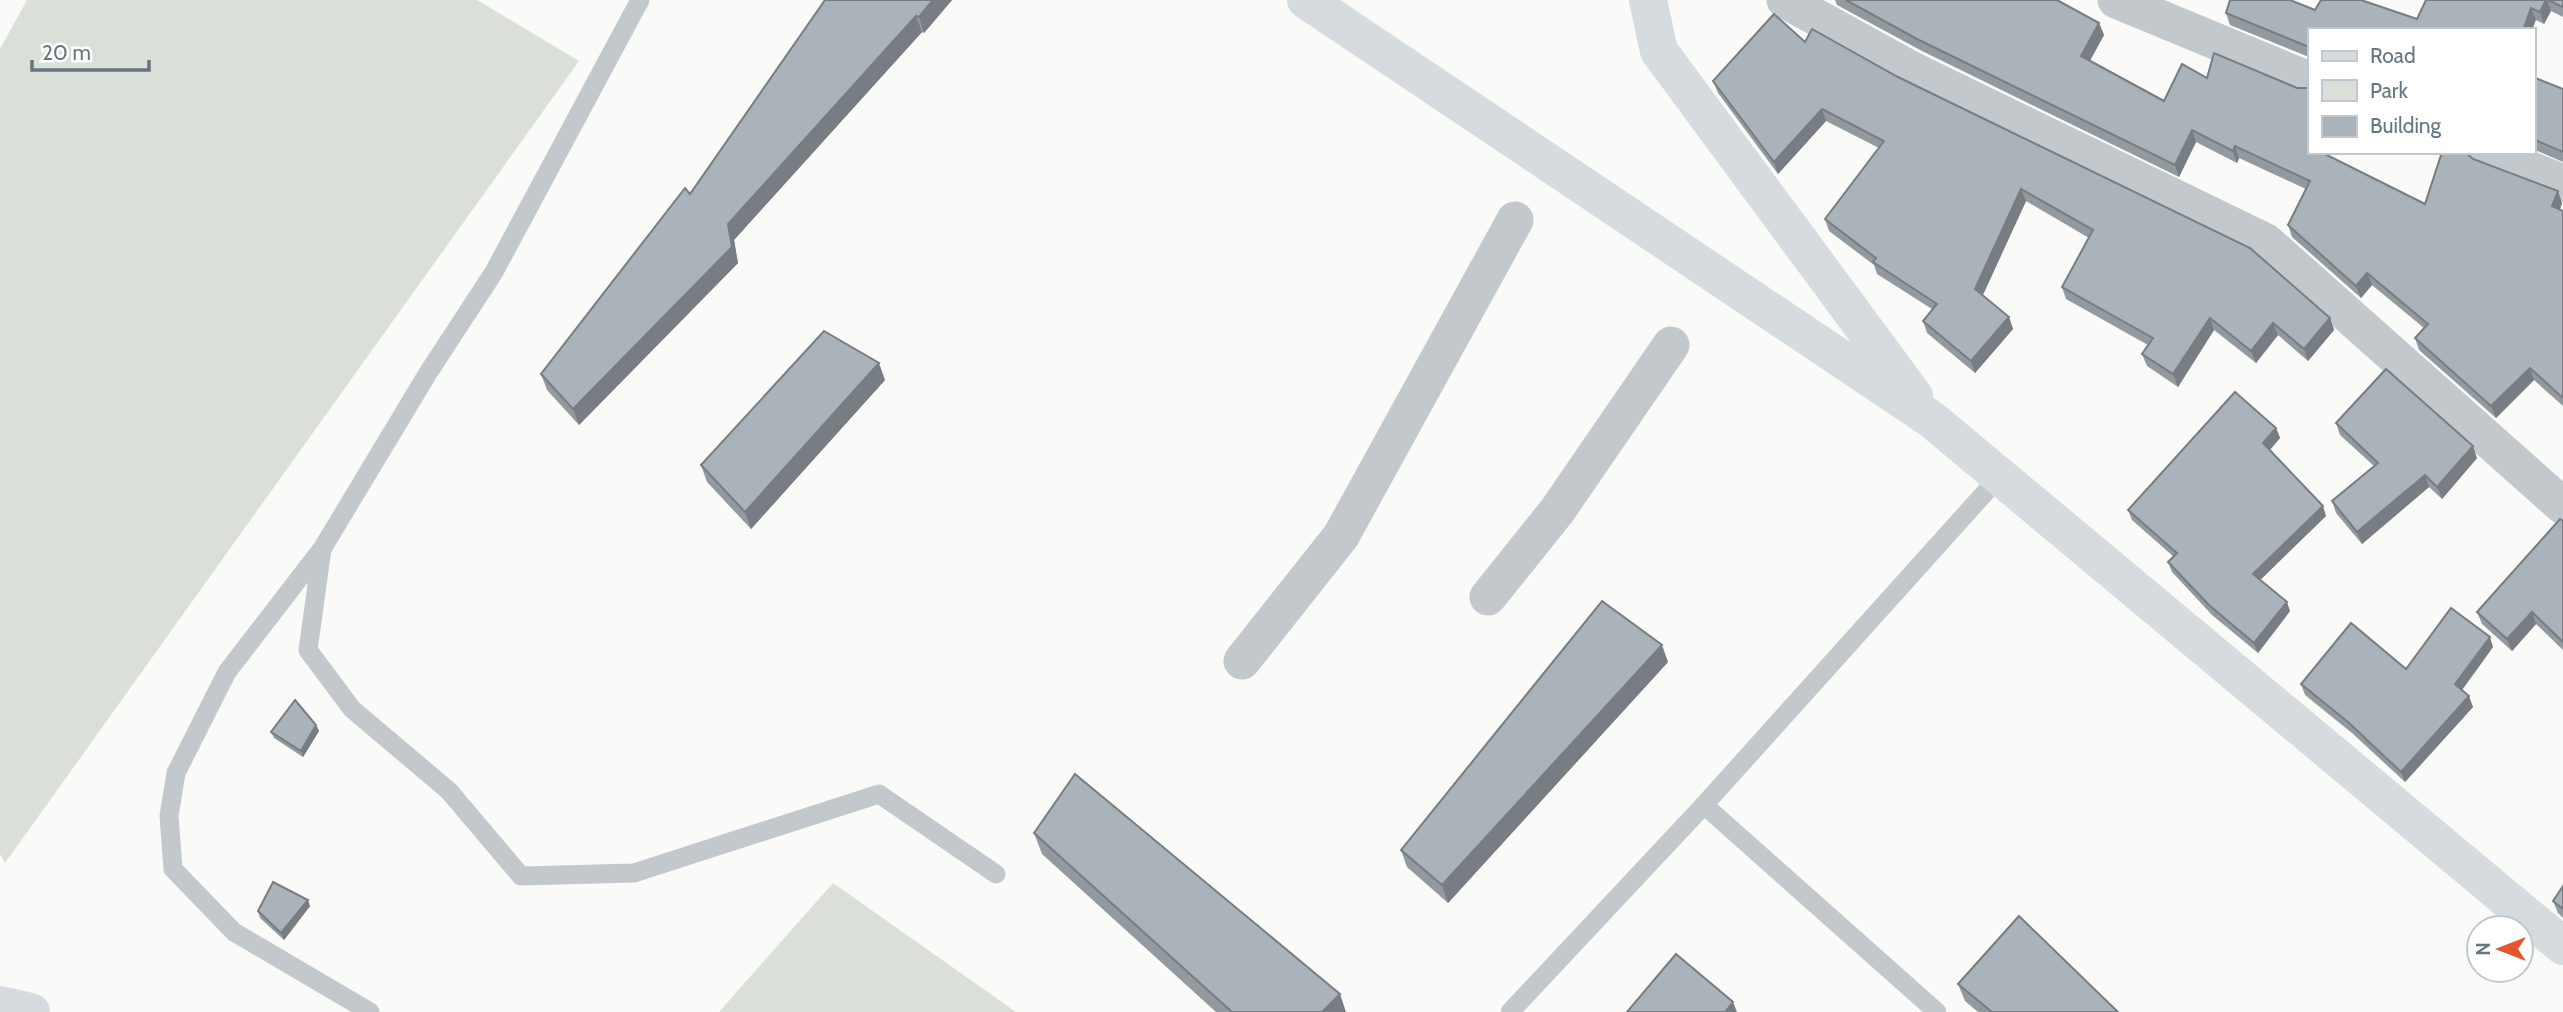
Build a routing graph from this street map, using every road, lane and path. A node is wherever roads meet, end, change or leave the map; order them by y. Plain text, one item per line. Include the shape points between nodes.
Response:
1 (640, 0) edge
2 (1306, 0) edge
3 (1648, 0) edge
4 (1785, 0) edge
5 (2135, 4) edge
6 (2308, 80) edge
7 (2491, 154) edge
8 (2563, 183) edge
9 (1515, 220) dead end
10 (1671, 345) dead end
11 (1931, 419) junction
12 (2000, 476) junction
13 (2563, 506) edge
14 (322, 549) junction
15 (1488, 597) dead end
16 (1242, 661) dead end
17 (1704, 805) junction
18 (996, 874) dead end
19 (2563, 946) edge
20 (0, 1005) edge
21 (31, 1012) edge
22 (370, 1012) edge
23 (1510, 1012) edge
24 (1937, 1012) edge

1 - 14 lane via 494,272
2 - 11 main road
3 - 11 main road via 1659,51
4 - 13 street via 1912,70 2266,242
5 - 6 street
7 - 8 street
9 - 16 street via 1341,536
10 - 15 street via 1558,511
11 - 12 main road
12 - 17 lane
12 - 19 main road
14 - 18 lane via 308,650 352,709 449,791 521,876 634,873 879,794
14 - 22 lane via 227,671 176,773 169,816 173,869 234,932
17 - 23 lane
17 - 24 lane
20 - 21 main road

